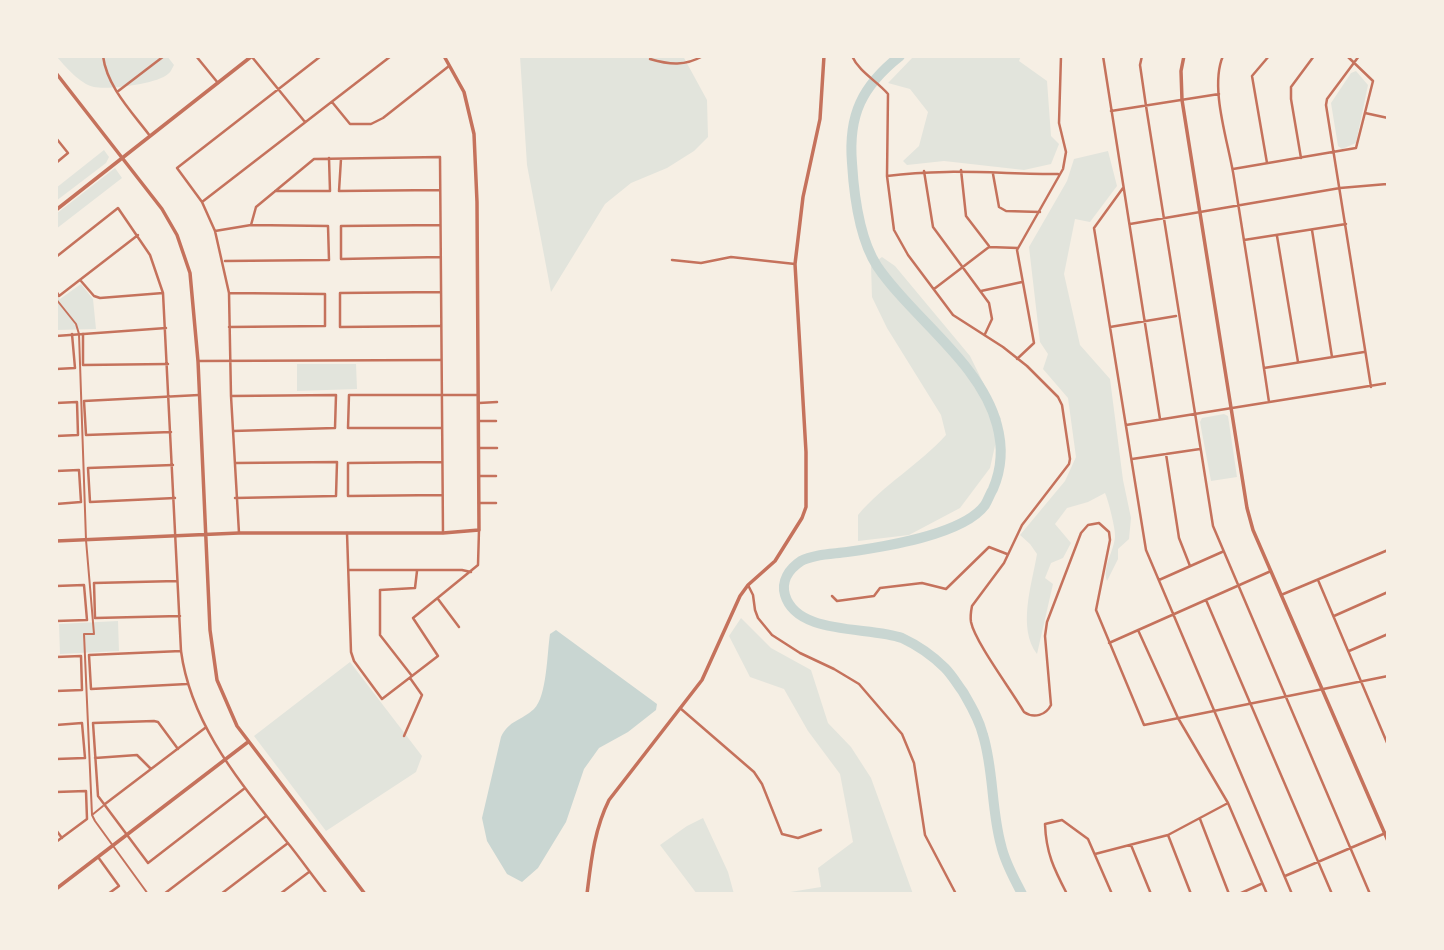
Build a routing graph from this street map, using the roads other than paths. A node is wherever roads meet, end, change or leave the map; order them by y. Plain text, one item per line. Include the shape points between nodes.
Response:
1 (103, 56) edge
2 (164, 56) edge
3 (195, 56) edge
4 (252, 56) edge
5 (321, 56) edge
6 (391, 56) edge
7 (444, 56) edge
8 (704, 56) edge
9 (824, 56) edge
10 (852, 56) edge
11 (1061, 56) edge
12 (1103, 56) edge
13 (1142, 56) edge
14 (1184, 56) edge
15 (1223, 56) edge
16 (1269, 56) edge
17 (1314, 56) edge
18 (1347, 56) edge
19 (1359, 56) edge
20 (650, 59) dead end
21 (1354, 62) junction
22 (450, 65) junction
23 (56, 73) edge
24 (218, 83) junction
25 (279, 89) junction
26 (117, 92) junction
27 (1219, 94) junction
28 (1182, 100) junction
29 (332, 102) junction
30 (1146, 106) junction
31 (1111, 111) junction
32 (1365, 113) junction
33 (1388, 118) edge
34 (305, 122) junction
35 (150, 136) junction
36 (56, 138) edge
37 (1334, 151) junction
38 (123, 158) junction
39 (329, 158) junction
40 (1301, 158) junction
41 (341, 159) junction
42 (56, 163) edge
43 (1267, 163) junction
44 (1233, 169) junction
45 (961, 170) junction
46 (924, 171) junction
47 (993, 174) junction
48 (1060, 174) junction
49 (887, 176) junction
50 (1388, 176) edge
51 (1387, 184) edge
52 (1123, 188) junction
53 (1340, 188) junction
54 (440, 190) junction
55 (274, 191) junction
56 (202, 202) junction
57 (1238, 207) junction
58 (56, 209) edge
59 (1040, 212) junction
60 (1202, 212) junction
61 (1163, 218) junction
62 (1130, 224) junction
63 (1346, 224) junction
64 (251, 225) junction
65 (440, 225) junction
66 (1312, 230) junction
67 (215, 231) junction
68 (138, 235) junction
69 (1277, 236) junction
70 (1244, 240) junction
71 (989, 247) junction
72 (1018, 248) junction
73 (1388, 256) edge
74 (56, 257) edge
75 (441, 257) junction
76 (672, 260) dead end
77 (223, 261) junction
78 (795, 264) junction
79 (962, 267) junction
80 (81, 281) junction
81 (1023, 282) junction
82 (934, 289) junction
83 (56, 291) edge
84 (981, 291) junction
85 (441, 292) junction
86 (163, 293) junction
87 (229, 293) junction
88 (56, 299) edge
89 (1178, 316) junction
90 (1144, 321) junction
91 (441, 326) junction
92 (229, 327) junction
93 (1110, 327) junction
94 (166, 328) junction
95 (72, 334) junction
96 (81, 334) junction
97 (985, 334) junction
98 (56, 336) edge
99 (1366, 352) junction
100 (1332, 357) junction
101 (1017, 359) junction
102 (441, 360) junction
103 (198, 361) junction
104 (232, 361) junction
105 (1298, 362) junction
106 (168, 364) junction
107 (1264, 368) junction
108 (56, 369) edge
109 (1388, 383) edge
110 (1371, 387) junction
111 (442, 394) junction
112 (199, 395) junction
113 (477, 395) junction
114 (169, 396) junction
115 (231, 396) junction
116 (497, 402) dead end
117 (1269, 402) junction
118 (56, 403) edge
119 (478, 403) junction
120 (1232, 408) junction
121 (1195, 414) junction
122 (1160, 419) junction
123 (478, 421) junction
124 (496, 421) dead end
125 (1126, 425) junction
126 (442, 428) junction
127 (233, 430) junction
128 (171, 432) junction
129 (56, 436) edge
130 (479, 448) junction
131 (497, 448) dead end
132 (1200, 449) junction
133 (1166, 454) junction
134 (1132, 459) junction
135 (442, 462) junction
136 (234, 463) junction
137 (173, 465) junction
138 (56, 471) edge
139 (479, 476) junction
140 (496, 476) dead end
141 (442, 495) junction
142 (175, 498) junction
143 (236, 498) junction
144 (479, 503) junction
145 (496, 503) dead end
146 (56, 504) edge
147 (479, 530) junction
148 (239, 533) junction
149 (347, 533) junction
150 (443, 533) junction
151 (205, 534) junction
152 (177, 536) junction
153 (86, 540) junction
154 (56, 541) edge
155 (1388, 550) edge
156 (1222, 552) junction
157 (1007, 554) junction
158 (1189, 566) junction
159 (349, 570) junction
160 (417, 571) junction
161 (1271, 571) junction
162 (471, 572) junction
163 (1159, 580) junction
164 (1318, 580) junction
165 (178, 581) junction
166 (748, 585) junction
167 (56, 586) edge
168 (1237, 586) junction
169 (1388, 592) edge
170 (1282, 595) junction
171 (832, 596) dead end
172 (437, 598) junction
173 (1206, 600) junction
174 (1174, 614) junction
175 (1334, 616) junction
176 (180, 617) junction
177 (56, 621) edge
178 (458, 627) dead end
179 (1138, 630) junction
180 (1388, 634) edge
181 (1108, 643) junction
182 (181, 650) junction
183 (1349, 651) junction
184 (56, 657) edge
185 (1388, 676) edge
186 (411, 677) junction
187 (1360, 680) junction
188 (187, 684) junction
189 (1321, 688) junction
190 (56, 691) edge
191 (1286, 696) junction
192 (1251, 704) junction
193 (680, 708) junction
194 (1216, 710) junction
195 (1178, 718) junction
196 (56, 725) edge
197 (205, 728) junction
198 (404, 736) dead end
199 (248, 742) junction
200 (1388, 745) edge
201 (178, 749) junction
202 (95, 758) junction
203 (56, 759) edge
204 (225, 759) junction
205 (151, 769) junction
206 (245, 788) junction
207 (56, 792) edge
208 (1228, 803) junction
209 (104, 805) junction
210 (92, 814) junction
211 (266, 816) junction
212 (1200, 819) junction
213 (56, 830) edge
214 (821, 830) dead end
215 (1386, 833) edge
216 (126, 834) junction
217 (1168, 835) junction
218 (62, 838) junction
219 (1388, 841) edge
220 (56, 842) edge
221 (288, 843) junction
222 (112, 844) junction
223 (1131, 845) junction
224 (1350, 849) junction
225 (1095, 854) junction
226 (98, 857) junction
227 (1319, 862) junction
228 (309, 872) junction
229 (1284, 877) junction
230 (1262, 883) junction
231 (56, 889) edge
232 (108, 894) edge
233 (148, 894) edge
234 (164, 894) edge
235 (221, 894) edge
236 (280, 894) edge
237 (327, 894) edge
238 (365, 894) edge
239 (587, 894) edge
240 (956, 894) edge
241 (1067, 894) edge
242 (1112, 894) edge
243 (1151, 894) edge
244 (1191, 894) edge
245 (1228, 894) edge
246 (1239, 894) edge
247 (1267, 894) edge
248 (1292, 894) edge
249 (1332, 894) edge
250 (1370, 894) edge

1 - 26 street
2 - 26 street
3 - 24 street
4 - 24 street
4 - 25 street
5 - 25 street
6 - 29 street
7 - 22 street
8 - 20 street via 679,65
9 - 78 street via 820,119 803,197
10 - 49 street via 888,94
11 - 48 street via 1059,123 1066,152
12 - 31 street
13 - 30 street
14 - 28 street
15 - 27 street
16 - 43 street via 1252,76
17 - 40 street via 1291,87
18 - 21 street
19 - 21 street
21 - 32 street via 1373,81
21 - 37 street via 1327,99
22 - 29 street via 377,122 350,124
22 - 113 street via 464,92 474,134
23 - 38 street
24 - 35 street
25 - 34 street
25 - 56 street via 177,168
26 - 35 street
27 - 28 street
27 - 44 street
28 - 30 street
28 - 60 street
29 - 34 street
30 - 31 street
30 - 61 street
31 - 52 street
32 - 33 street
32 - 37 street via 1356,148
34 - 56 street
35 - 38 street
36 - 42 street via 68,153
37 - 40 street
37 - 53 street
38 - 58 street
38 - 103 street via 172,224 183,249 192,283
39 - 41 street
39 - 55 street via 314,159
39 - 55 street via 330,191
40 - 43 street
41 - 54 street via 440,157
41 - 54 street via 339,191
43 - 44 street
44 - 57 street
45 - 46 street
45 - 47 street
45 - 71 street via 966,216
46 - 49 street
46 - 79 street via 933,227
47 - 48 street
47 - 59 street via 999,207
48 - 59 street
49 - 82 street via 894,230
50 - 51 street
51 - 53 street
51 - 73 street
52 - 62 street
52 - 93 street via 1094,228
53 - 57 street
53 - 63 street
54 - 65 street
55 - 64 street via 253,210
56 - 67 street
57 - 60 street
57 - 70 street
59 - 72 street
60 - 61 street
60 - 120 street
61 - 62 street
61 - 89 street
62 - 90 street
63 - 66 street
63 - 99 street
64 - 67 street
64 - 77 street via 328,226 329,260
65 - 75 street
65 - 75 street via 341,226 341,258
66 - 69 street
66 - 100 street
67 - 77 street
68 - 74 street via 118,208
68 - 80 street
68 - 86 street
69 - 70 street
69 - 105 street
70 - 107 street
71 - 72 street
71 - 79 street
72 - 81 street
75 - 85 street
76 - 78 street via 701,263 730,257
77 - 87 street
78 - 166 street via 806,507 775,561
79 - 82 street
79 - 84 street
80 - 83 street via 59,296
80 - 86 street via 100,298
81 - 84 street
81 - 101 street via 1034,343
82 - 97 street via 953,315
84 - 97 street via 992,319
85 - 91 street
85 - 91 street via 340,293 340,327
86 - 94 street
87 - 92 street
87 - 92 street via 325,294 325,326
88 - 96 street
89 - 90 street
89 - 121 street
90 - 93 street
90 - 122 street
91 - 102 street
92 - 104 street
93 - 125 street
94 - 96 street
94 - 106 street
95 - 96 street
95 - 98 street
95 - 108 street via 75,368
96 - 106 street via 83,365
96 - 153 street
97 - 101 street
99 - 100 street
99 - 110 street
100 - 105 street
101 - 157 street via 1058,397 1070,459 1022,525
102 - 104 street
102 - 111 street
103 - 104 street
103 - 112 street
104 - 115 street
105 - 107 street
106 - 114 street
107 - 117 street
109 - 110 street
110 - 117 street
111 - 113 street
111 - 126 street
111 - 126 street via 349,395 348,428
112 - 114 street
112 - 151 street
113 - 119 street
114 - 128 street
114 - 128 street via 84,401 86,435
115 - 127 street
115 - 127 street via 336,395 335,428
116 - 119 street
117 - 120 street
118 - 129 street via 76,402 78,435
119 - 123 street
120 - 121 street
120 - 161 street via 1247,508
121 - 122 street
121 - 132 street
122 - 125 street
123 - 124 street
123 - 130 street
125 - 134 street
126 - 135 street
127 - 136 street
128 - 137 street
130 - 131 street
130 - 139 street
132 - 133 street
132 - 156 street
133 - 134 street
133 - 158 street via 1179,538
134 - 163 street via 1146,550
135 - 141 street
135 - 141 street via 348,463 348,496
136 - 143 street
136 - 143 street via 337,463 336,496
137 - 142 street
137 - 142 street via 88,468 90,502
138 - 146 street via 79,470 81,502
139 - 140 street
139 - 144 street
141 - 150 street
142 - 152 street
143 - 148 street
144 - 145 street
144 - 147 street
147 - 150 street
147 - 162 street via 478,565
148 - 149 street
148 - 151 street
149 - 150 street
149 - 159 street
151 - 152 street
151 - 199 street via 217,680
152 - 153 street
152 - 165 street
153 - 154 street
153 - 210 street via 94,634 84,634
155 - 164 street
156 - 158 street
156 - 168 street
157 - 171 street via 989,547 946,589 922,583 880,588 874,596 837,601
157 - 181 street via 972,606 971,621 1024,712 1035,716 1051,705 1047,622 1082,533 1092,523 1105,526 1110,540 1096,610
158 - 163 street
159 - 160 street
159 - 186 street via 352,658 382,699
160 - 162 street
160 - 186 street via 415,588 380,590 380,635
161 - 168 street
161 - 170 street
162 - 172 street
163 - 174 street
164 - 170 street
164 - 175 street
165 - 176 street
165 - 176 street via 94,583 95,618
166 - 193 street via 702,680
166 - 240 street via 758,618 772,635 859,684 902,734 914,763 925,835
167 - 177 street via 84,585 87,620
168 - 173 street
168 - 191 street
169 - 175 street
170 - 189 street
172 - 178 street
172 - 186 street via 413,618 438,656
173 - 174 street
173 - 192 street
174 - 179 street
174 - 194 street
175 - 183 street
176 - 182 street
179 - 181 street
179 - 195 street
180 - 183 street
181 - 195 street via 1144,725
182 - 188 street
182 - 188 street via 89,655 91,689
183 - 187 street
184 - 190 street via 81,656 82,690
185 - 187 street
186 - 198 street via 422,695
187 - 189 street
187 - 200 street
188 - 197 street
189 - 191 street
189 - 215 street
191 - 192 street
191 - 224 street
192 - 194 street
192 - 227 street
193 - 214 street via 754,772 782,834 798,838
193 - 239 street via 605,807 595,838
194 - 195 street
194 - 229 street
195 - 208 street
196 - 203 street via 82,723 85,758
197 - 201 street
197 - 204 street
199 - 204 street
199 - 238 street
201 - 202 street via 158,722 93,723
201 - 205 street
202 - 205 street via 136,755
202 - 209 street via 98,796
204 - 206 street
204 - 216 street
205 - 209 street
206 - 211 street
206 - 216 street via 148,863
207 - 218 street via 86,791 87,818
208 - 212 street
208 - 230 street
209 - 210 street
209 - 216 street
210 - 222 street
211 - 221 street
211 - 234 street
212 - 217 street
212 - 245 street
213 - 218 street
215 - 219 street
215 - 224 street
216 - 222 street
217 - 223 street
217 - 244 street
218 - 220 street
221 - 228 street
221 - 235 street
222 - 226 street
222 - 233 street
223 - 225 street
223 - 243 street
224 - 227 street
224 - 250 street
225 - 241 street via 1088,839 1062,820 1045,824 1051,864
225 - 242 street
226 - 231 street
226 - 232 street via 119,886
227 - 229 street
227 - 249 street
228 - 236 street
228 - 237 street
229 - 248 street
230 - 246 street
230 - 247 street

